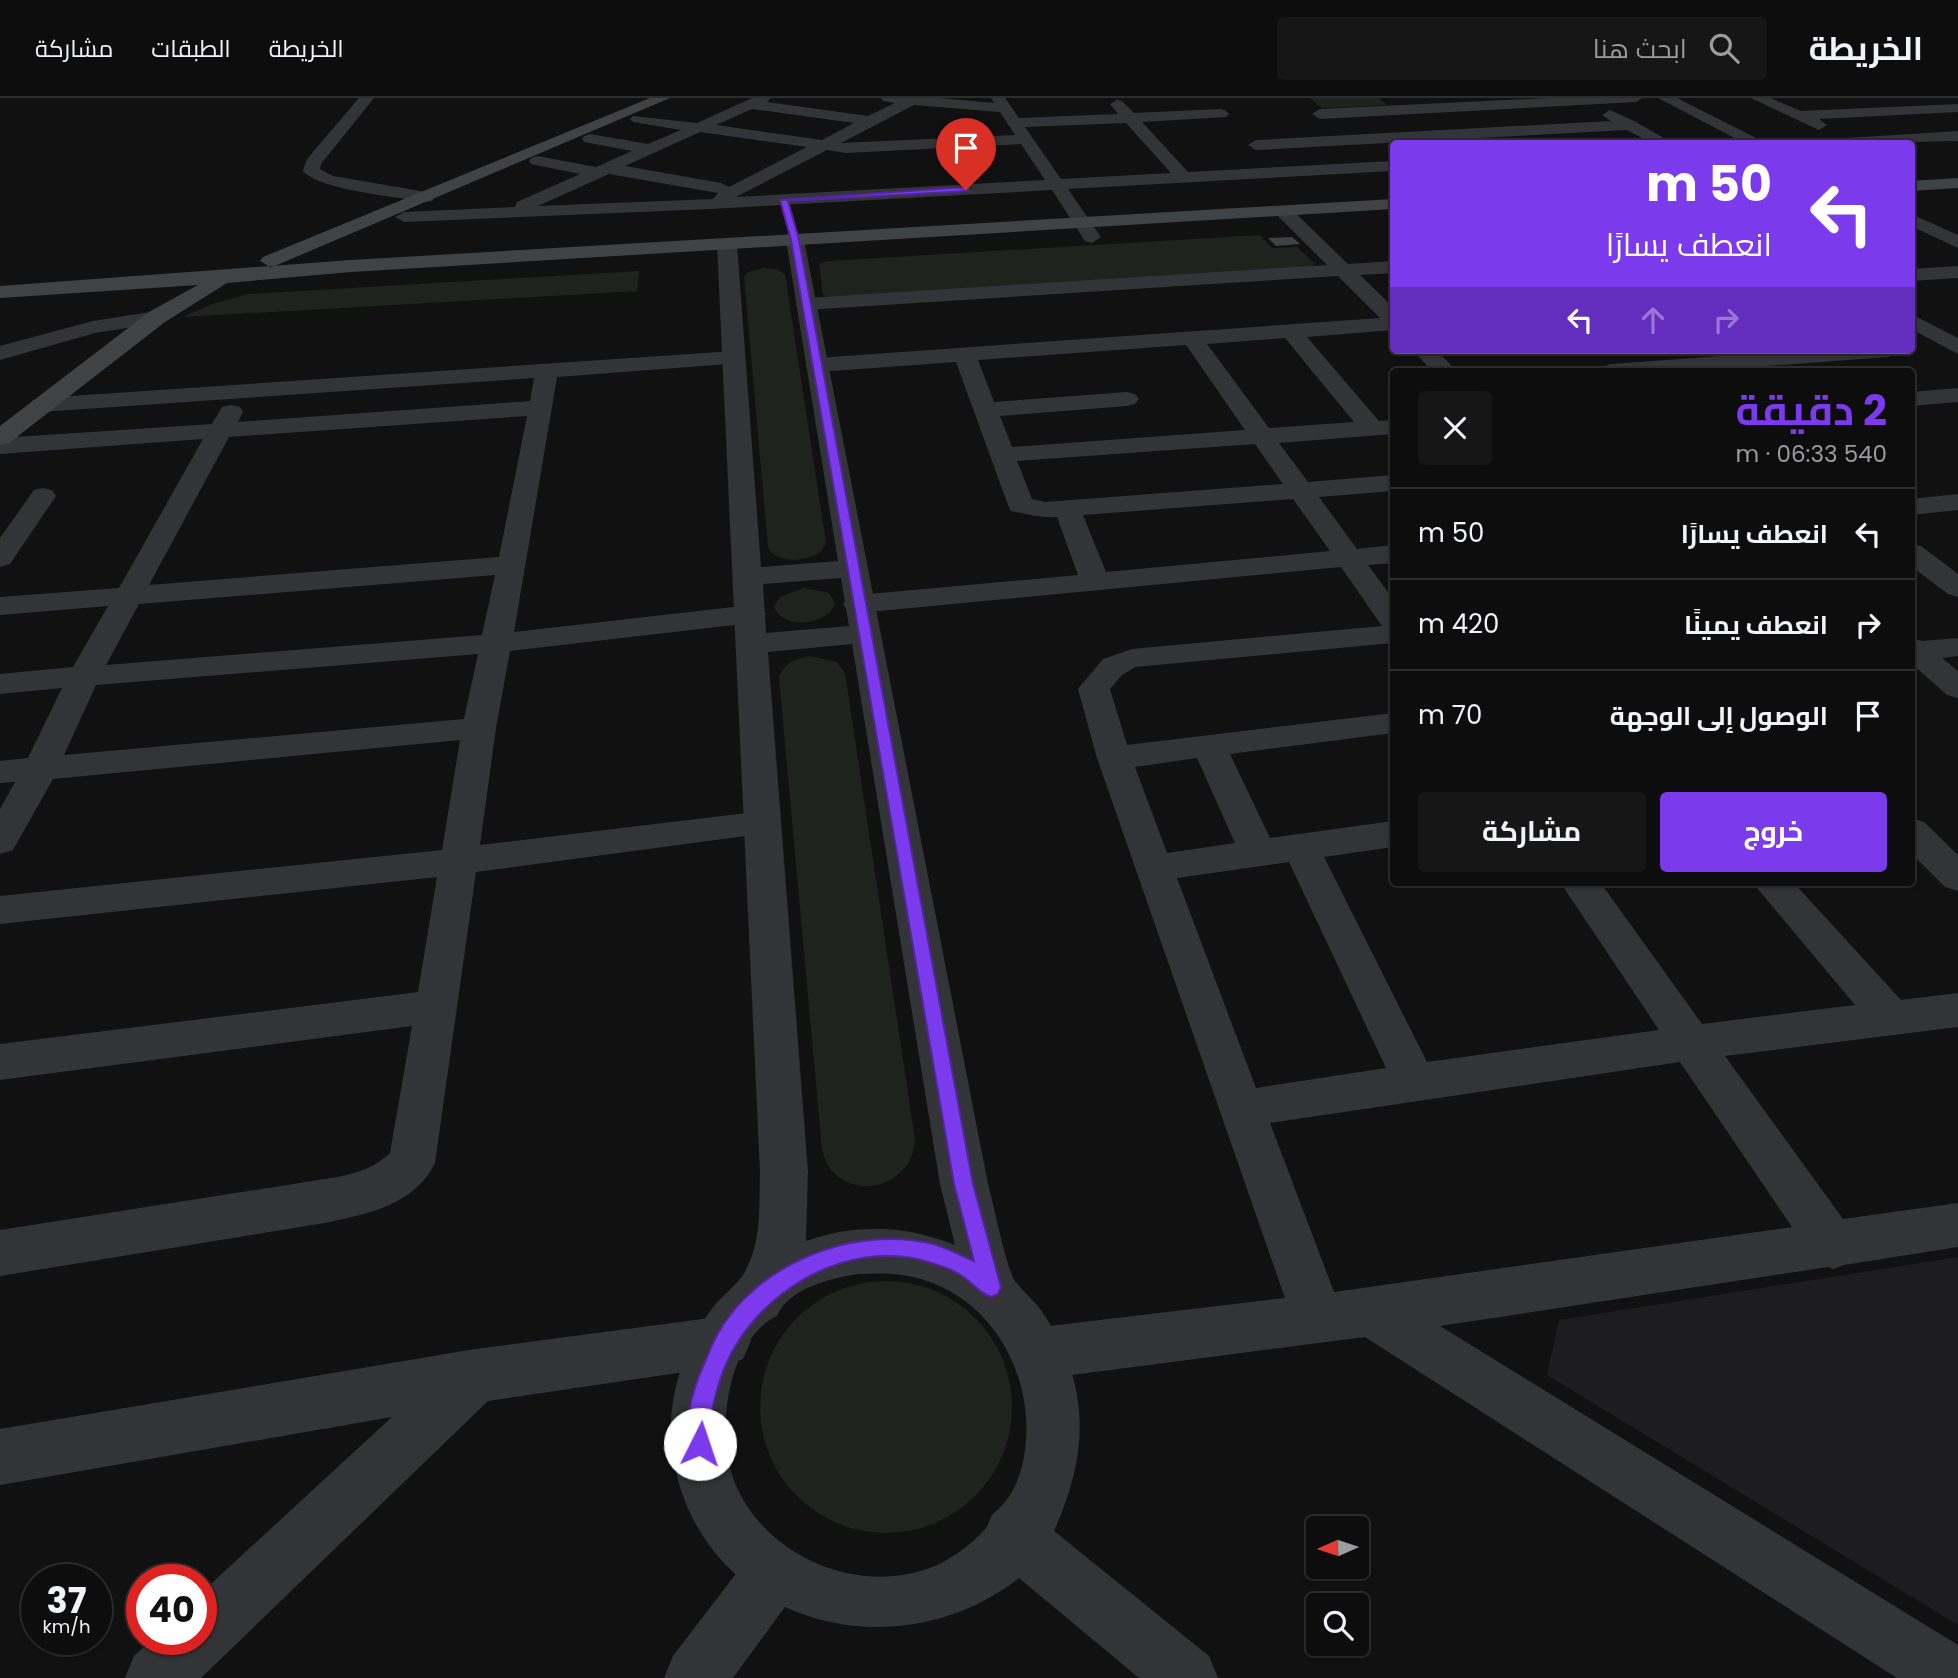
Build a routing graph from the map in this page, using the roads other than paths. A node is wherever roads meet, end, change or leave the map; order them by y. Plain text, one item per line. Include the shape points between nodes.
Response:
1 (367, 98) edge
2 (663, 98) edge
3 (687, 98) edge
4 (883, 98) edge
5 (1112, 98) edge
6 (1205, 98) edge
7 (1385, 98) edge
8 (1636, 98) edge
9 (1665, 98) edge
10 (1758, 98) edge
11 (1579, 99) edge
12 (912, 100) junction
13 (757, 101) edge
14 (1001, 103) edge
15 (1958, 108) edge
16 (1402, 110) junction
17 (1797, 116) junction
18 (1129, 118) junction
19 (638, 119) junction
20 (869, 121) junction
21 (1014, 123) junction
22 (1632, 125) junction
23 (700, 127) junction
24 (1546, 130) junction
25 (1439, 135) junction
26 (1958, 136) edge
27 (590, 139) junction
28 (1024, 139) junction
29 (1351, 140) junction
30 (1561, 140) edge
31 (1658, 140) edge
32 (1752, 140) edge
33 (1851, 140) edge
34 (1890, 140) edge
35 (822, 145) junction
36 (653, 147) junction
37 (686, 150) dead end
38 (537, 161) junction
39 (755, 162) dead end
40 (782, 166) junction
41 (1389, 166) edge
42 (602, 170) junction
43 (1286, 172) junction
44 (1915, 175) edge
45 (1184, 178) junction
46 (1955, 182) edge
47 (1056, 186) junction
48 (1915, 186) edge
49 (733, 190) junction
50 (426, 197) junction
51 (784, 200) junction
52 (710, 204) junction
53 (1390, 204) edge
54 (506, 214) junction
55 (1290, 217) junction
56 (404, 218) junction
57 (1390, 218) edge
58 (1915, 221) edge
59 (1087, 230) junction
60 (1915, 236) edge
61 (1953, 236) edge
62 (796, 247) junction
63 (728, 251) junction
64 (321, 252) junction
65 (351, 266) junction
66 (1390, 267) edge
67 (1344, 270) junction
68 (273, 272) junction
69 (1958, 272) edge
70 (1920, 275) edge
71 (232, 282) junction
72 (1958, 290) edge
73 (199, 291) junction
74 (0, 292) edge
75 (0, 304) edge
76 (806, 304) junction
77 (164, 313) junction
78 (1390, 314) edge
79 (1915, 322) edge
80 (1291, 331) junction
81 (1192, 338) junction
82 (1099, 345) junction
83 (1956, 345) edge
84 (1915, 348) edge
85 (0, 353) edge
86 (964, 354) junction
87 (1428, 354) edge
88 (1704, 354) edge
89 (1813, 354) edge
90 (734, 358) junction
91 (817, 365) junction
92 (1443, 368) edge
93 (1723, 368) edge
94 (547, 371) junction
95 (242, 392) junction
96 (1127, 399) junction
97 (1915, 399) edge
98 (41, 405) junction
99 (1953, 406) edge
100 (539, 408) junction
101 (984, 410) junction
102 (1382, 427) edge
103 (221, 429) junction
104 (1264, 435) junction
105 (0, 438) edge
106 (1152, 444) junction
107 (0, 446) edge
108 (1001, 455) junction
109 (1390, 484) edge
110 (1300, 490) junction
111 (43, 496) dead end
112 (1957, 503) edge
113 (1915, 506) edge
114 (1067, 509) junction
115 (1390, 554) edge
116 (1915, 555) edge
117 (0, 558) edge
118 (1348, 558) junction
119 (512, 565) junction
120 (852, 568) junction
121 (748, 577) junction
122 (1095, 582) junction
123 (1958, 588) edge
124 (127, 595) junction
125 (0, 606) edge
126 (1390, 616) edge
127 (861, 619) junction
128 (752, 629) junction
129 (1390, 634) edge
130 (496, 643) junction
131 (1958, 647) edge
132 (1915, 650) edge
133 (1915, 652) edge
134 (84, 676) junction
135 (0, 684) edge
136 (1958, 688) edge
137 (1390, 723) edge
138 (479, 728) junction
139 (1209, 746) junction
140 (1114, 758) junction
141 (41, 768) junction
142 (0, 772) edge
143 (763, 823) junction
144 (1390, 834) edge
145 (0, 841) edge
146 (1303, 849) junction
147 (1259, 854) junction
148 (459, 860) junction
149 (1154, 868) junction
150 (1582, 886) edge
151 (1775, 886) edge
152 (0, 909) edge
153 (438, 1006) junction
154 (1958, 1010) edge
155 (1891, 1018) junction
156 (1692, 1041) junction
157 (0, 1062) edge
158 (1414, 1081) junction
159 (1242, 1109) junction
160 (1958, 1225) edge
161 (1833, 1246) junction
162 (0, 1253) edge
163 (991, 1287) junction
164 (759, 1299) junction
165 (1345, 1315) junction
166 (725, 1341) junction
167 (1041, 1353) junction
168 (475, 1376) junction
169 (0, 1457) edge
170 (1013, 1535) junction
171 (769, 1578) junction
172 (217, 1620) edge
173 (181, 1655) edge
174 (156, 1678) edge
175 (695, 1678) edge
176 (1187, 1678) edge
177 (1953, 1678) edge

1 - 50 street via 311,171 328,180
2 - 50 main road
3 - 19 main road
4 - 12 street
5 - 18 street
6 - 18 street via 1226,118
7 - 16 street
8 - 11 street
9 - 32 street
10 - 17 street
11 - 16 street
11 - 22 street
12 - 14 street
12 - 20 street
13 - 20 street
13 - 23 street
14 - 21 street
15 - 17 street
16 - 25 street
16 - 29 street via 1315,110
17 - 33 street
18 - 21 street
18 - 45 street
19 - 23 street
19 - 27 main road
20 - 35 street
21 - 28 street
22 - 24 street
22 - 31 street
23 - 35 street
23 - 36 street
24 - 25 street
24 - 30 street
25 - 29 street
26 - 34 street
27 - 36 street
27 - 38 main road
28 - 35 street via 864,148
28 - 47 street
29 - 41 street
29 - 43 street via 1251,141
35 - 40 street
36 - 37 street
36 - 42 street
38 - 42 street
38 - 56 main road
39 - 40 street
40 - 49 street
40 - 51 street
41 - 43 street
42 - 49 street
42 - 54 street
43 - 45 street
44 - 46 main road
45 - 47 street
46 - 48 main road
47 - 51 street
47 - 59 street
49 - 52 street
50 - 71 main road
51 - 52 street
51 - 62 street
52 - 54 street
53 - 55 main road
54 - 56 street
55 - 57 main road
55 - 59 main road
55 - 67 street
56 - 64 main road
58 - 61 street
59 - 62 main road
60 - 61 street
62 - 63 main road
62 - 76 street
63 - 65 main road
63 - 71 main road
63 - 90 street
64 - 65 main road via 331,263
64 - 68 main road
65 - 68 main road
66 - 67 street
67 - 76 street
67 - 78 street
68 - 71 main road
69 - 70 street
70 - 72 street
71 - 73 main road
71 - 74 main road
71 - 77 main road
73 - 75 main road
73 - 77 main road
76 - 91 street
77 - 85 street
77 - 98 main road
78 - 80 street
79 - 83 street
80 - 81 street
80 - 102 street
81 - 82 street
81 - 104 street
82 - 86 street
82 - 96 street
83 - 84 street
86 - 91 street
86 - 101 street
87 - 92 street
88 - 93 street
89 - 93 street
90 - 94 street
90 - 121 street
91 - 120 street
94 - 95 street
94 - 100 street
95 - 98 street
95 - 103 street
96 - 101 street
96 - 106 street
97 - 99 street
98 - 105 main road
100 - 103 street
100 - 119 street
101 - 108 street
102 - 104 street
103 - 107 street
103 - 124 street
104 - 106 street
104 - 110 street
106 - 108 street
108 - 114 street via 1021,505 1035,510
109 - 110 street
110 - 114 street
110 - 118 street
111 - 117 street
112 - 113 street
114 - 122 street
115 - 118 street
116 - 123 street
118 - 122 street
118 - 126 street
119 - 124 street
119 - 130 street
120 - 121 street
120 - 127 street
121 - 128 street
122 - 127 street
124 - 125 street
124 - 134 street
127 - 128 street
127 - 163 street via 964,1184
128 - 130 street
128 - 143 street
129 - 140 street via 1116,662 1094,689
130 - 134 street
130 - 138 street
131 - 132 street
133 - 136 street
134 - 135 street
134 - 141 street
137 - 139 street
138 - 141 street
138 - 148 street
139 - 140 street
139 - 147 street
140 - 149 street
141 - 142 street
141 - 145 street
143 - 148 street
143 - 164 street via 784,1172 783,1236
144 - 146 street
146 - 147 street
146 - 158 street
147 - 149 street
148 - 152 street
148 - 153 street
149 - 159 street
150 - 156 street
151 - 155 street
153 - 157 street
153 - 162 street via 412,1163 397,1179 374,1190 325,1201
154 - 155 street
155 - 156 street
156 - 158 street
156 - 161 street
158 - 159 street
159 - 165 street
160 - 161 street
161 - 165 street
163 - 164 street via 970,1269 930,1252 887,1247 843,1252 800,1269
163 - 167 street via 1012,1304
164 - 166 street
165 - 167 street
165 - 177 street
166 - 168 street
166 - 171 street via 699,1422 701,1466 713,1509 736,1548
167 - 170 street via 1053,1425 1047,1463 1034,1500
168 - 169 street
168 - 172 street
170 - 171 street via 962,1581 897,1606 829,1606
170 - 176 street
171 - 175 street
173 - 174 street

